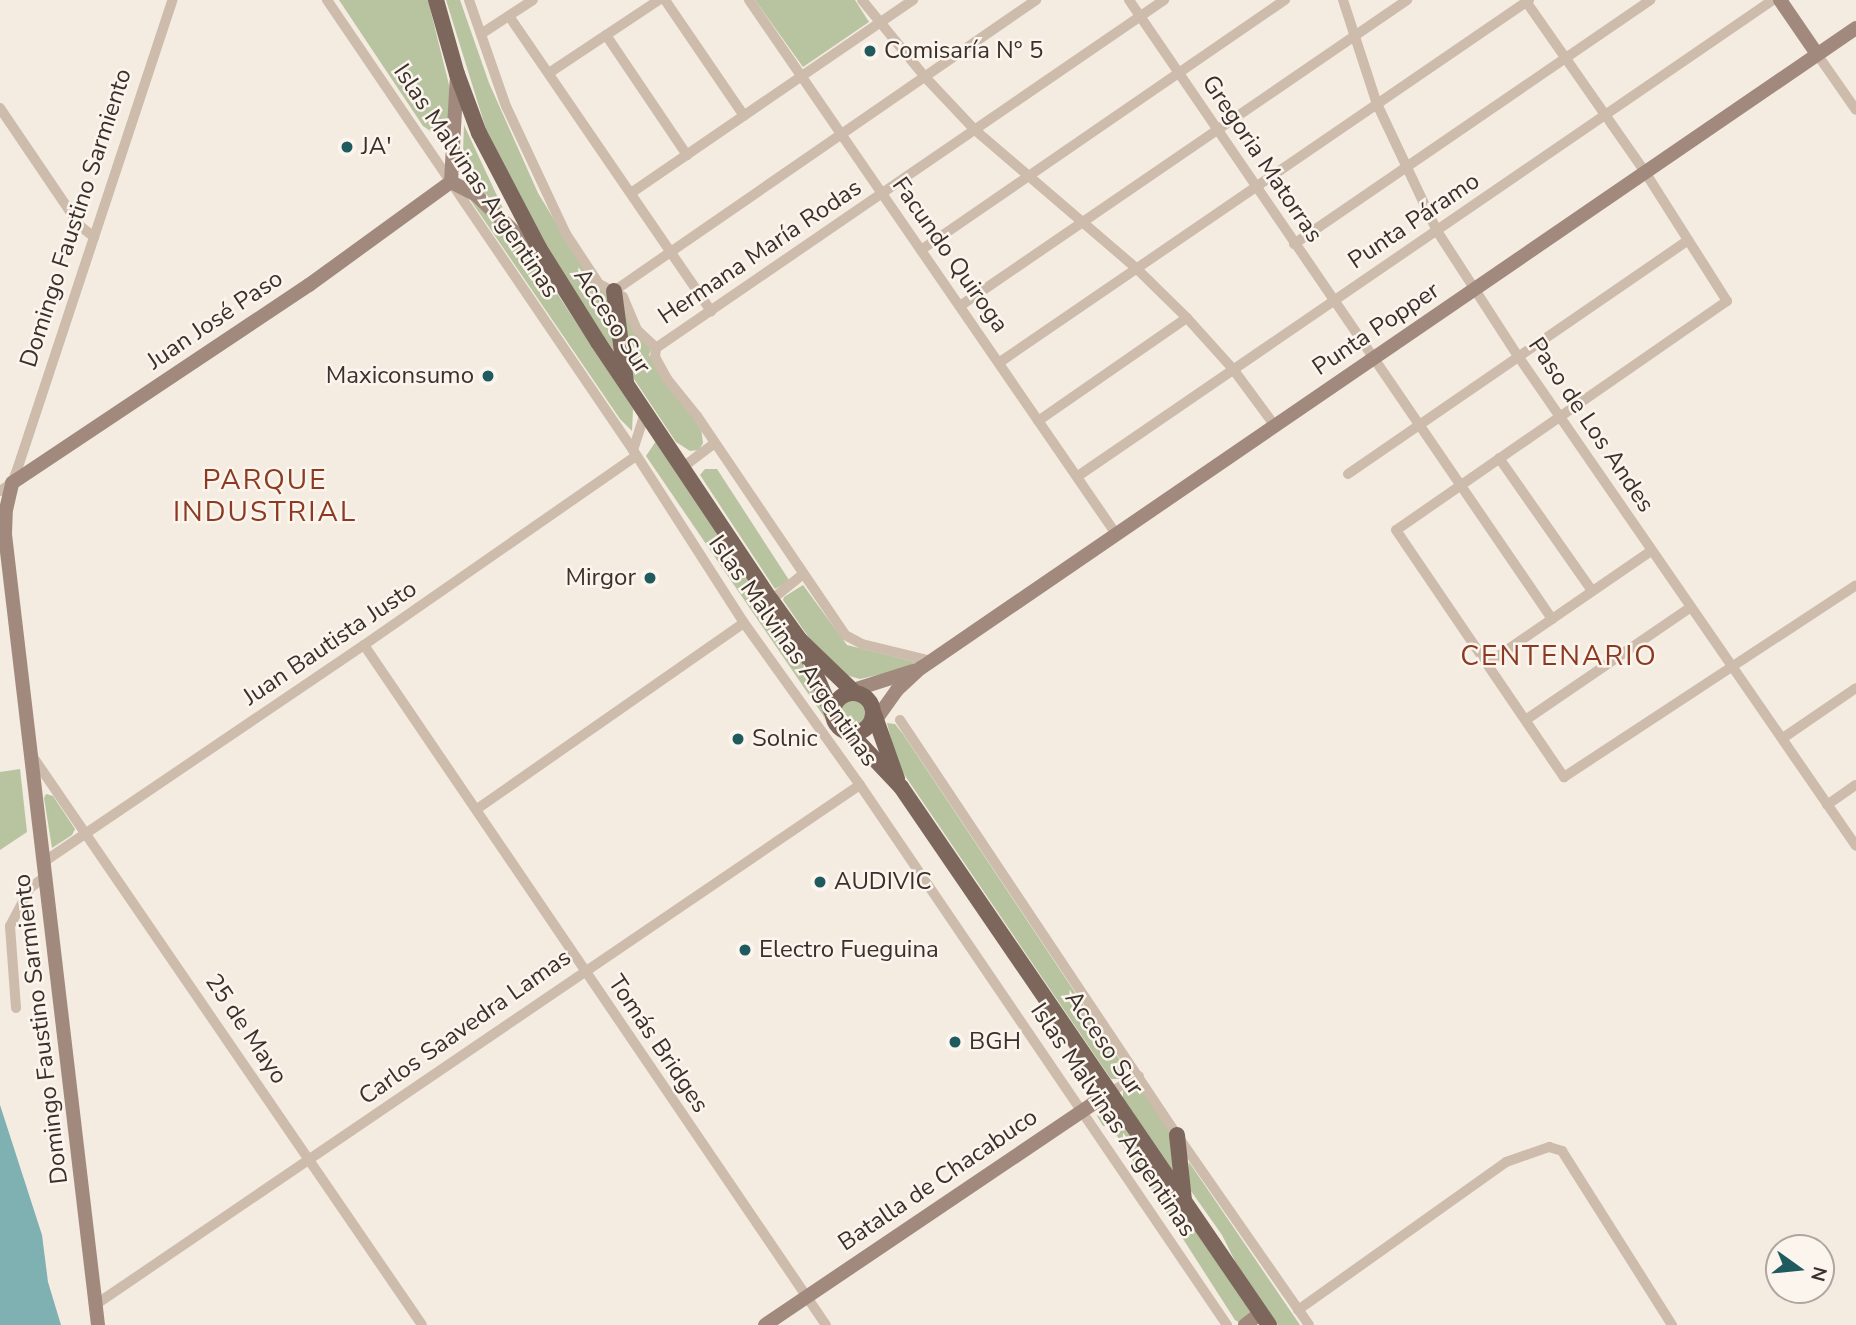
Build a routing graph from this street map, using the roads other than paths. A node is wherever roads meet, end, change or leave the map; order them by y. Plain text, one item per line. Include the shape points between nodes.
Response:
1 (172, 0) edge
2 (327, 0) edge
3 (436, 0) edge
4 (469, 0) edge
5 (533, 0) edge
6 (659, 0) edge
7 (665, 0) edge
8 (749, 0) edge
9 (862, 0) edge
10 (913, 0) edge
11 (1036, 0) edge
12 (1129, 0) edge
13 (1164, 0) edge
14 (1284, 0) edge
15 (1343, 0) edge
16 (1407, 0) edge
17 (1651, 0) edge
18 (1773, 0) edge
19 (1780, 0) edge
20 (1526, 1) edge
21 (509, 16) junction
22 (1140, 16) junction
23 (879, 23) junction
24 (1856, 28) edge
25 (481, 34) junction
26 (606, 35) junction
27 (1355, 36) junction
28 (1817, 54) junction
29 (1565, 59) junction
30 (457, 74) junction
31 (549, 74) junction
32 (1178, 74) junction
33 (801, 76) junction
34 (925, 77) junction
35 (1377, 104) junction
36 (0, 108) edge
37 (1856, 110) edge
38 (744, 116) junction
39 (1604, 116) junction
40 (975, 130) junction
41 (1217, 131) junction
42 (840, 136) junction
43 (687, 155) junction
44 (1406, 168) junction
45 (1645, 172) junction
46 (1028, 176) junction
47 (451, 182) junction
48 (1256, 189) junction
49 (631, 193) junction
50 (882, 194) junction
51 (1083, 222) junction
52 (1437, 231) junction
53 (94, 237) junction
54 (1688, 240) junction
55 (1294, 244) junction
56 (539, 248) junction
57 (921, 250) junction
58 (671, 251) junction
59 (1137, 269) junction
60 (1474, 290) junction
61 (614, 291) junction
62 (1334, 301) junction
63 (960, 306) junction
64 (711, 311) junction
65 (1187, 318) junction
66 (656, 348) junction
67 (1518, 356) junction
68 (1373, 359) junction
69 (1000, 362) junction
70 (1233, 369) junction
71 (626, 384) junction
72 (645, 411) junction
73 (1560, 415) junction
74 (1038, 421) junction
75 (1418, 423) junction
76 (1275, 426) junction
77 (714, 444) junction
78 (634, 453) junction
79 (1499, 457) junction
80 (683, 467) junction
81 (1348, 474) dead end
82 (1078, 477) junction
83 (1460, 485) junction
84 (6, 487) edge
85 (1115, 534) junction
86 (1651, 551) junction
87 (803, 575) junction
88 (1856, 585) edge
89 (1592, 591) junction
90 (771, 600) junction
91 (1690, 608) junction
92 (1552, 619) junction
93 (744, 623) junction
94 (800, 640) junction
95 (364, 645) junction
96 (1488, 663) junction
97 (926, 664) junction
98 (1730, 667) junction
99 (1856, 688) edge
100 (897, 690) junction
101 (850, 692) junction
102 (834, 717) junction
103 (1527, 719) junction
104 (874, 720) junction
105 (900, 720) dead end
106 (849, 732) junction
107 (1783, 738) junction
108 (33, 757) junction
109 (890, 761) junction
110 (860, 785) junction
111 (1856, 785) edge
112 (901, 787) junction
113 (1827, 805) junction
114 (477, 809) junction
115 (86, 833) junction
116 (1856, 846) edge
117 (46, 868) junction
118 (583, 971) junction
119 (16, 1007) dead end
120 (1139, 1076) junction
121 (1110, 1092) junction
122 (1082, 1110) junction
123 (1177, 1135) junction
124 (310, 1161) junction
125 (1185, 1203) junction
126 (806, 1297) junction
127 (95, 1305) junction
128 (1298, 1310) junction
129 (1265, 1319) edge
130 (98, 1325) edge
131 (422, 1325) edge
132 (765, 1325) edge
133 (826, 1325) edge
134 (1227, 1325) edge
135 (1245, 1325) edge
136 (1309, 1325) edge
137 (1672, 1325) edge

1 - 53 street, Domingo Faustino Sarmiento
2 - 47 street, Islas Malvinas Argentinas
3 - 30 main road, Acceso Sur
4 - 25 street
5 - 21 street
6 - 26 street
7 - 38 street
8 - 33 street, Facundo Quiroga
9 - 23 street
10 - 23 street
11 - 34 street
12 - 22 street, Gregoria Matorras
13 - 22 street, Hermana María Rodas
14 - 32 street
15 - 27 street, Paso de Los Andes
16 - 27 street
17 - 29 street
18 - 39 street, Punta Páramo
19 - 28 street
20 - 29 street
20 - 35 street
21 - 25 street
21 - 31 street
22 - 32 street, Gregoria Matorras
22 - 40 street, Hermana María Rodas
23 - 33 street
23 - 34 street
24 - 28 street, Punta Popper
25 - 61 street via 506,106 565,234 599,284
26 - 31 street
26 - 43 street
27 - 35 street, Paso de Los Andes
27 - 41 street
28 - 37 street
28 - 45 street, Punta Popper
29 - 39 street
29 - 44 street
30 - 47 street
30 - 56 main road, Acceso Sur via 479,133
31 - 49 street
32 - 41 street, Gregoria Matorras
32 - 46 street
33 - 38 street
33 - 42 street, Facundo Quiroga
34 - 40 street
34 - 42 street
35 - 44 street, Paso de Los Andes
35 - 48 street
36 - 53 street via 80,226
38 - 43 street
39 - 45 street
39 - 52 street, Punta Páramo
40 - 46 street
40 - 50 street, Hermana María Rodas
41 - 48 street, Gregoria Matorras
41 - 51 street
42 - 50 street, Facundo Quiroga
42 - 58 street
43 - 49 street
44 - 52 street, Paso de Los Andes
44 - 55 street
45 - 54 street
45 - 60 street, Punta Popper
46 - 51 street
46 - 57 street
47 - 56 street via 476,195 521,238
47 - 78 street, Islas Malvinas Argentinas
47 - 84 street, Juan José Paso via 309,285
48 - 55 street, Gregoria Matorras
48 - 59 street
49 - 58 street
50 - 57 street, Facundo Quiroga
50 - 64 street, Hermana María Rodas
51 - 59 street
51 - 63 street
52 - 60 street, Paso de Los Andes
52 - 62 street, Punta Páramo
53 - 84 street, Domingo Faustino Sarmiento
54 - 67 street
54 - 73 street via 1727,301
55 - 62 street, Gregoria Matorras
56 - 71 main road, Acceso Sur
57 - 63 street, Facundo Quiroga
58 - 61 street
58 - 64 street
59 - 65 street
59 - 69 street
60 - 67 street, Paso de Los Andes
60 - 68 street, Punta Popper
61 - 66 street via 629,306 640,335
61 - 71 main road
62 - 68 street, Gregoria Matorras
62 - 70 street, Punta Páramo
63 - 69 street, Facundo Quiroga
64 - 66 street, Hermana María Rodas
65 - 70 street
65 - 74 street
66 - 77 street via 658,365
67 - 73 street, Paso de Los Andes
67 - 75 street
68 - 75 street, Gregoria Matorras
68 - 76 street, Punta Popper
69 - 74 street, Facundo Quiroga
70 - 76 street
70 - 82 street, Punta Páramo
71 - 72 main road, Acceso Sur
72 - 78 street
72 - 80 main road, Acceso Sur
73 - 79 street
73 - 86 street, Paso de Los Andes
74 - 82 street, Facundo Quiroga
75 - 81 street
75 - 83 street, Gregoria Matorras
76 - 85 street, Punta Popper
77 - 80 street
77 - 87 street
78 - 93 street, Islas Malvinas Argentinas
78 - 95 street, Juan Bautista Justo
79 - 83 street
79 - 89 street
80 - 90 main road, Acceso Sur
82 - 85 street, Facundo Quiroga
83 - 92 street, Gregoria Matorras
83 - 96 street via 1396,530
84 - 108 street, Domingo Faustino Sarmiento via 5,534
85 - 97 street, Punta Popper
86 - 89 street
86 - 91 street, Paso de Los Andes
87 - 90 street
87 - 97 street via 845,635
88 - 98 street
89 - 92 street
90 - 94 main road, Acceso Sur
91 - 98 street, Paso de Los Andes
91 - 103 street
92 - 96 street
93 - 110 street, Islas Malvinas Argentinas
93 - 114 street
94 - 101 main road, Acceso Sur
94 - 102 main road, Acceso Sur
95 - 114 street, Tomás Bridges
95 - 115 street, Juan Bautista Justo
96 - 103 street
97 - 100 street, Punta Popper
97 - 101 street, Punta Popper
98 - 103 street via 1564,776
98 - 107 street, Paso de Los Andes
99 - 107 street
100 - 104 street, Punta Popper
100 - 109 street via 885,724
101 - 102 main road via 835,702
101 - 104 main road via 869,703
102 - 106 main road
104 - 106 main road via 864,733
104 - 109 main road, Acceso Sur
105 - 120 street, Islas Malvinas Argentinas
106 - 112 main road, Acceso Sur
107 - 113 street, Paso de Los Andes
108 - 115 street, 25 de Mayo
108 - 117 street, Domingo Faustino Sarmiento
109 - 112 main road, Acceso Sur
110 - 118 street, Carlos Saavedra Lamas
110 - 122 street, Islas Malvinas Argentinas
111 - 113 street
112 - 121 main road, Acceso Sur
113 - 116 street, Paso de Los Andes
114 - 118 street, Tomás Bridges
115 - 117 street, Juan Bautista Justo
115 - 124 street, 25 de Mayo
117 - 119 street, Juan Bautista Justo via 10,926
117 - 127 street, Domingo Faustino Sarmiento
118 - 124 street, Carlos Saavedra Lamas
118 - 126 street, Tomás Bridges
120 - 121 street, Batalla de Chacabuco
120 - 123 street, Islas Malvinas Argentinas
121 - 122 street, Batalla de Chacabuco
121 - 125 main road, Acceso Sur
122 - 126 street, Batalla de Chacabuco
122 - 134 street, Islas Malvinas Argentinas
123 - 125 main road
123 - 128 street, Islas Malvinas Argentinas
124 - 127 street, Carlos Saavedra Lamas
124 - 131 street, 25 de Mayo
125 - 129 main road, Acceso Sur
126 - 132 street, Batalla de Chacabuco
126 - 133 street, Tomás Bridges
127 - 130 street, Domingo Faustino Sarmiento
128 - 136 street, Islas Malvinas Argentinas
128 - 137 street via 1506,1162 1555,1147 1562,1151
129 - 135 street

